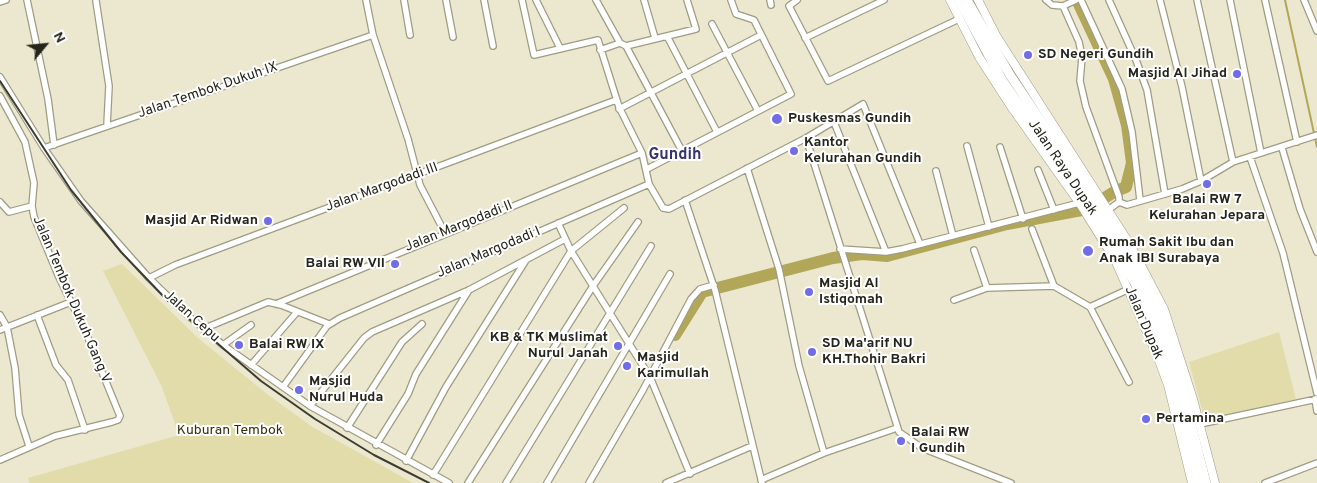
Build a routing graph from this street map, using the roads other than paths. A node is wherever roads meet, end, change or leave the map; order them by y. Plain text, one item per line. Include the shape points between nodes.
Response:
1 (6, 0) edge
2 (27, 0) edge
3 (366, 0) edge
4 (404, 0) edge
5 (446, 0) edge
6 (484, 0) edge
7 (522, 0) edge
8 (536, 0) edge
9 (596, 0) edge
10 (644, 0) edge
11 (687, 0) edge
12 (731, 0) edge
13 (797, 0) edge
14 (884, 0) edge
15 (950, 0) edge
16 (959, 0) edge
17 (967, 0) edge
18 (978, 0) edge
19 (1046, 0) edge
20 (1081, 0) edge
21 (1109, 0) edge
22 (1160, 0) edge
23 (1197, 0) edge
24 (1230, 0) edge
25 (1265, 0) edge
26 (1304, 0) edge
27 (96, 1) edge
28 (1074, 1) edge
29 (0, 2) edge
30 (1063, 6) junction
31 (959, 19) junction
32 (712, 24) dead end
33 (1317, 32) edge
34 (373, 35) junction
35 (410, 35) dead end
36 (761, 35) junction
37 (667, 36) junction
38 (453, 37) dead end
39 (655, 38) junction
40 (805, 38) junction
41 (623, 45) junction
42 (493, 46) dead end
43 (560, 48) junction
44 (600, 50) junction
45 (727, 52) junction
46 (687, 74) junction
47 (0, 77) edge
48 (651, 94) junction
49 (0, 96) edge
50 (616, 100) junction
51 (619, 109) junction
52 (758, 111) junction
53 (834, 122) junction
54 (107, 125) junction
55 (717, 132) junction
56 (1315, 136) edge
57 (806, 138) junction
58 (1297, 142) junction
59 (54, 145) junction
60 (967, 146) dead end
61 (1000, 147) dead end
62 (44, 148) junction
63 (1282, 148) junction
64 (682, 151) junction
65 (642, 153) junction
66 (1261, 153) junction
67 (1250, 157) junction
68 (1233, 162) junction
69 (747, 168) junction
70 (646, 169) junction
71 (1038, 170) dead end
72 (936, 171) dead end
73 (418, 175) junction
74 (1201, 181) junction
75 (650, 184) junction
76 (1165, 194) junction
77 (685, 200) junction
78 (1119, 200) junction
79 (1140, 200) junction
80 (0, 202) edge
81 (1091, 204) junction
82 (32, 206) junction
83 (624, 208) dead end
84 (1054, 210) junction
85 (1108, 210) junction
86 (1023, 219) junction
87 (638, 222) dead end
88 (558, 223) junction
89 (989, 227) junction
90 (1032, 229) dead end
91 (445, 233) junction
92 (953, 236) junction
93 (565, 239) junction
94 (920, 244) junction
95 (651, 246) dead end
96 (974, 250) dead end
97 (571, 251) junction
98 (886, 252) junction
99 (1317, 252) edge
100 (841, 254) junction
101 (526, 260) junction
102 (1134, 267) junction
103 (670, 274) dead end
104 (149, 278) junction
105 (592, 286) junction
106 (1054, 286) junction
107 (714, 287) junction
108 (987, 288) junction
109 (1129, 289) junction
110 (469, 290) junction
111 (954, 300) dead end
112 (71, 302) junction
113 (276, 304) junction
114 (1090, 307) junction
115 (298, 312) junction
116 (610, 312) junction
117 (37, 315) junction
118 (0, 316) edge
119 (329, 324) junction
120 (422, 324) dead end
121 (251, 325) dead end
122 (7, 327) junction
123 (203, 329) junction
124 (0, 330) edge
125 (223, 345) junction
126 (629, 346) junction
127 (251, 365) junction
128 (1164, 365) junction
129 (650, 379) junction
130 (1129, 382) dead end
131 (283, 387) junction
132 (1316, 397) edge
133 (310, 406) junction
134 (1317, 411) edge
135 (1200, 424) junction
136 (347, 428) junction
137 (897, 428) junction
138 (85, 430) junction
139 (376, 445) junction
140 (29, 446) junction
141 (752, 446) junction
142 (824, 453) junction
143 (0, 460) edge
144 (406, 461) junction
145 (1317, 463) edge
146 (1191, 465) junction
147 (690, 474) junction
148 (433, 475) junction
149 (762, 481) edge
150 (449, 483) edge
151 (468, 483) edge
152 (506, 483) edge
153 (547, 483) edge
154 (590, 483) edge
155 (666, 483) edge
156 (1012, 483) edge
157 (1192, 483) edge
158 (1199, 483) edge
159 (1206, 483) edge
160 (1215, 483) edge
161 (1265, 483) edge

1 - 29 street
2 - 59 street via 48,99
3 - 34 street
4 - 35 street
5 - 38 street
6 - 42 street
7 - 43 street via 534,55
8 - 43 street
9 - 41 street
10 - 39 street
11 - 37 street via 696,29
12 - 36 street via 737,15 754,20
13 - 40 street via 789,5
14 - 40 street
15 - 31 main road, Jalan Dupak
16 - 81 main road, Jalan Raya Dupak via 1002,80
17 - 81 main road, Jalan Raya Dupak
18 - 81 main road, Jalan Dupak
19 - 30 street via 1052,5
20 - 79 street via 1122,88 1132,132
21 - 76 street via 1147,90
22 - 74 street
23 - 68 street
24 - 66 street
25 - 58 street
26 - 33 street
27 - 54 street via 109,86
28 - 30 street
30 - 78 street via 1079,42 1082,57 1080,81 1086,107
31 - 40 street via 828,81
31 - 81 main road, Jalan Dupak via 1001,91
32 - 45 street
34 - 54 street, Jalan Tembok Dukuh IX
34 - 73 street
36 - 45 street
36 - 52 street via 791,92
37 - 39 street
37 - 46 street
39 - 41 street
41 - 44 street
41 - 48 street
43 - 44 street via 598,40
44 - 50 street
45 - 46 street
45 - 52 street
46 - 48 street
46 - 55 street
47 - 62 street, Jalan Cepu
48 - 51 street
48 - 64 street
49 - 82 street, Jalan Tembok Dukuh Gang V via 25,142 34,183
50 - 51 street
50 - 73 street, Jalan Margodadi III
51 - 65 street
52 - 55 street
53 - 57 street
53 - 94 street via 864,104
53 - 98 street
54 - 59 street, Jalan Tembok Dukuh IX
55 - 64 street
56 - 58 street
57 - 69 street
57 - 100 street
58 - 63 street
59 - 62 street, Jalan Tembok Dukuh IX
60 - 89 street
61 - 86 street
62 - 104 street, Jalan Cepu via 81,201
63 - 66 street
63 - 99 street via 1300,210
64 - 70 street
65 - 70 street
65 - 91 street, Jalan Margodadi II
66 - 67 street
67 - 68 street
67 - 132 street via 1283,253
68 - 74 street
69 - 77 street
69 - 142 street via 780,272 799,366
70 - 75 street
71 - 84 street
72 - 92 street
73 - 91 street
73 - 104 street, Jalan Margodadi III via 175,265
74 - 76 street
75 - 77 street via 663,208 668,209
75 - 88 street, Jalan Margodadi I
76 - 79 street
77 - 107 street
78 - 79 street via 1127,205
78 - 85 street
80 - 82 street via 9,212
81 - 84 street
81 - 85 main road, Jalan Dupak
81 - 102 main road, Jalan Raya Dupak
81 - 109 main road, Jalan Dupak
82 - 112 street, Jalan Tembok Dukuh Gang V via 41,236
83 - 97 street
84 - 86 street
85 - 102 main road, Jalan Dupak
86 - 89 street
87 - 105 street
88 - 93 street
88 - 119 street, Jalan Margodadi I
89 - 92 street
90 - 106 street
91 - 113 street, Jalan Margodadi II
92 - 94 street
93 - 97 street
93 - 101 street
94 - 98 street
95 - 116 street
96 - 108 street
97 - 105 street
97 - 148 street
98 - 100 street
100 - 137 street
101 - 110 street
101 - 144 street via 446,387
102 - 128 main road, Jalan Raya Dupak
102 - 135 main road, Jalan Dupak via 1164,309
102 - 159 main road, Jalan Raya Dupak via 1160,319 1180,380
103 - 126 street
104 - 123 street, Jalan Cepu
105 - 116 street
105 - 151 street
106 - 108 street
106 - 114 street
107 - 129 street via 700,289 691,299
107 - 141 street
108 - 111 street
109 - 114 street
109 - 128 main road, Jalan Dupak
110 - 133 street via 372,332
110 - 139 street
112 - 117 street
112 - 138 street, Jalan Tembok Dukuh Gang V via 120,414 118,420
113 - 115 street
113 - 123 street, Jalan Margodadi II via 265,303
114 - 130 street
115 - 119 street
115 - 127 street
116 - 126 street
116 - 152 street
117 - 122 street
117 - 138 street via 56,364 68,380
118 - 122 street
119 - 131 street
120 - 136 street via 402,342
121 - 125 street
122 - 124 street
122 - 140 street via 15,368 18,416
123 - 125 street, Jalan Cepu
125 - 127 street, Jalan Cepu
126 - 129 street
126 - 153 street
127 - 131 street, Jalan Cepu
128 - 146 main road, Jalan Raya Dupak
129 - 147 street
129 - 154 street
131 - 133 street, Jalan Cepu
132 - 134 street
132 - 135 street
133 - 136 street, Jalan Cepu
135 - 160 main road, Jalan Dupak
136 - 139 street, Jalan Cepu
137 - 142 street
137 - 156 street via 901,435 922,448
138 - 140 street
139 - 144 street, Jalan Cepu
140 - 143 street
141 - 147 street
141 - 149 street
142 - 149 street
144 - 148 street, Jalan Cepu
145 - 161 street
146 - 157 main road
146 - 158 main road, Jalan Raya Dupak
147 - 155 street
148 - 150 street, Jalan Cepu

